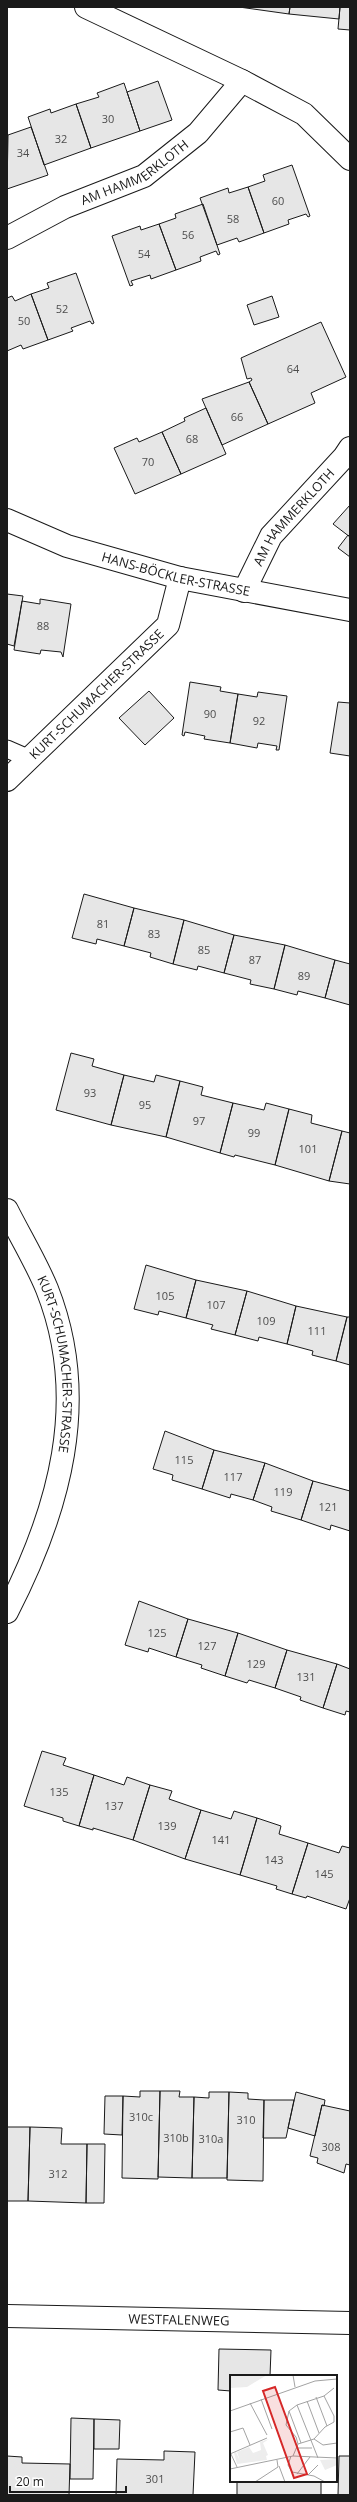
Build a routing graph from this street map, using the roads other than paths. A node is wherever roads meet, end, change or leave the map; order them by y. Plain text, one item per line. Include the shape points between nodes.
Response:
1 (86, 7) edge
2 (242, 80) junction
3 (350, 159) edge
4 (7, 238) edge
5 (350, 448) edge
6 (7, 520) edge
7 (180, 578) junction
8 (244, 591) junction
9 (350, 610) edge
10 (7, 749) edge
11 (30, 759) junction
12 (7, 780) edge
13 (7, 1210) edge
14 (7, 1612) edge
15 (7, 2316) edge
16 (350, 2323) edge

1 - 2 street
2 - 3 street via 304,114
2 - 4 street, AM HAMMERKLOTH via 198,132 144,176 65,207
5 - 8 street, AM HAMMERKLOTH via 271,536
6 - 7 street, HANS-BÖCKLER-STRASSE via 67,546
7 - 8 street, HANS-BÖCKLER-STRASSE
7 - 11 street, KURT-SCHUMACHER-STRASSE via 168,625
8 - 9 street, HANS-BÖCKLER-STRASSE
10 - 11 lane
11 - 12 street, KURT-SCHUMACHER-STRASSE
13 - 14 street, KURT-SCHUMACHER-STRASSE via 47,1288 57,1319 64,1352 68,1430 50,1511 29,1568
15 - 16 street, WESTFALENWEG

